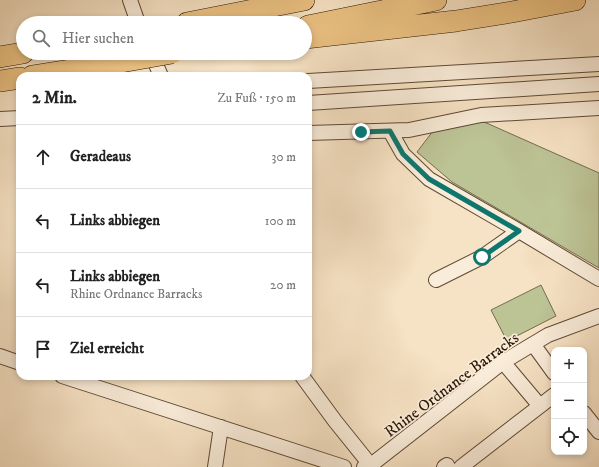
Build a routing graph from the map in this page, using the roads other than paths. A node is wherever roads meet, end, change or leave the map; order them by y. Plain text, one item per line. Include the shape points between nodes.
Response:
1 (268, 0) edge
2 (304, 0) edge
3 (436, 0) edge
4 (575, 0) edge
5 (128, 1) edge
6 (135, 16) edge
7 (213, 16) edge
8 (223, 16) edge
9 (312, 25) edge
10 (312, 37) edge
11 (16, 54) edge
12 (0, 57) edge
13 (132, 60) edge
14 (154, 60) edge
15 (599, 64) edge
16 (57, 72) edge
17 (159, 72) edge
18 (16, 79) edge
19 (0, 81) edge
20 (312, 81) edge
21 (599, 84) edge
22 (312, 103) edge
23 (599, 108) edge
24 (16, 118) edge
25 (0, 119) edge
26 (390, 131) junction
27 (312, 133) edge
28 (519, 231) junction
29 (599, 279) edge
30 (436, 280) dead end
31 (599, 316) edge
32 (533, 344) junction
33 (0, 356) edge
34 (16, 361) edge
35 (503, 362) junction
36 (551, 370) edge
37 (87, 380) edge
38 (305, 380) edge
39 (551, 397) edge
40 (540, 406) junction
41 (587, 417) edge
42 (220, 427) junction
43 (599, 432) edge
44 (369, 466) edge
45 (215, 467) edge
46 (344, 467) edge
47 (444, 467) edge
48 (448, 467) edge
49 (461, 467) edge

1 - 7 highway
2 - 8 highway
3 - 9 highway
4 - 10 highway via 456,21
5 - 6 street
11 - 12 highway
13 - 16 highway, bridge
14 - 17 street
15 - 20 street
18 - 19 highway
21 - 22 street
23 - 26 street via 481,115 408,130
24 - 25 street
26 - 27 street
26 - 28 street via 403,154 429,179
28 - 29 street
28 - 30 street via 482,257
31 - 32 street, Rhine Ordnance Barracks via 548,335
32 - 35 street, Rhine Ordnance Barracks
32 - 36 street
33 - 34 street
35 - 40 street
35 - 44 street, Rhine Ordnance Barracks
37 - 42 street
38 - 44 street, Rhine Ordnance Barracks
39 - 40 street
40 - 49 street
41 - 43 street
42 - 45 street
42 - 46 street
47 - 48 street

